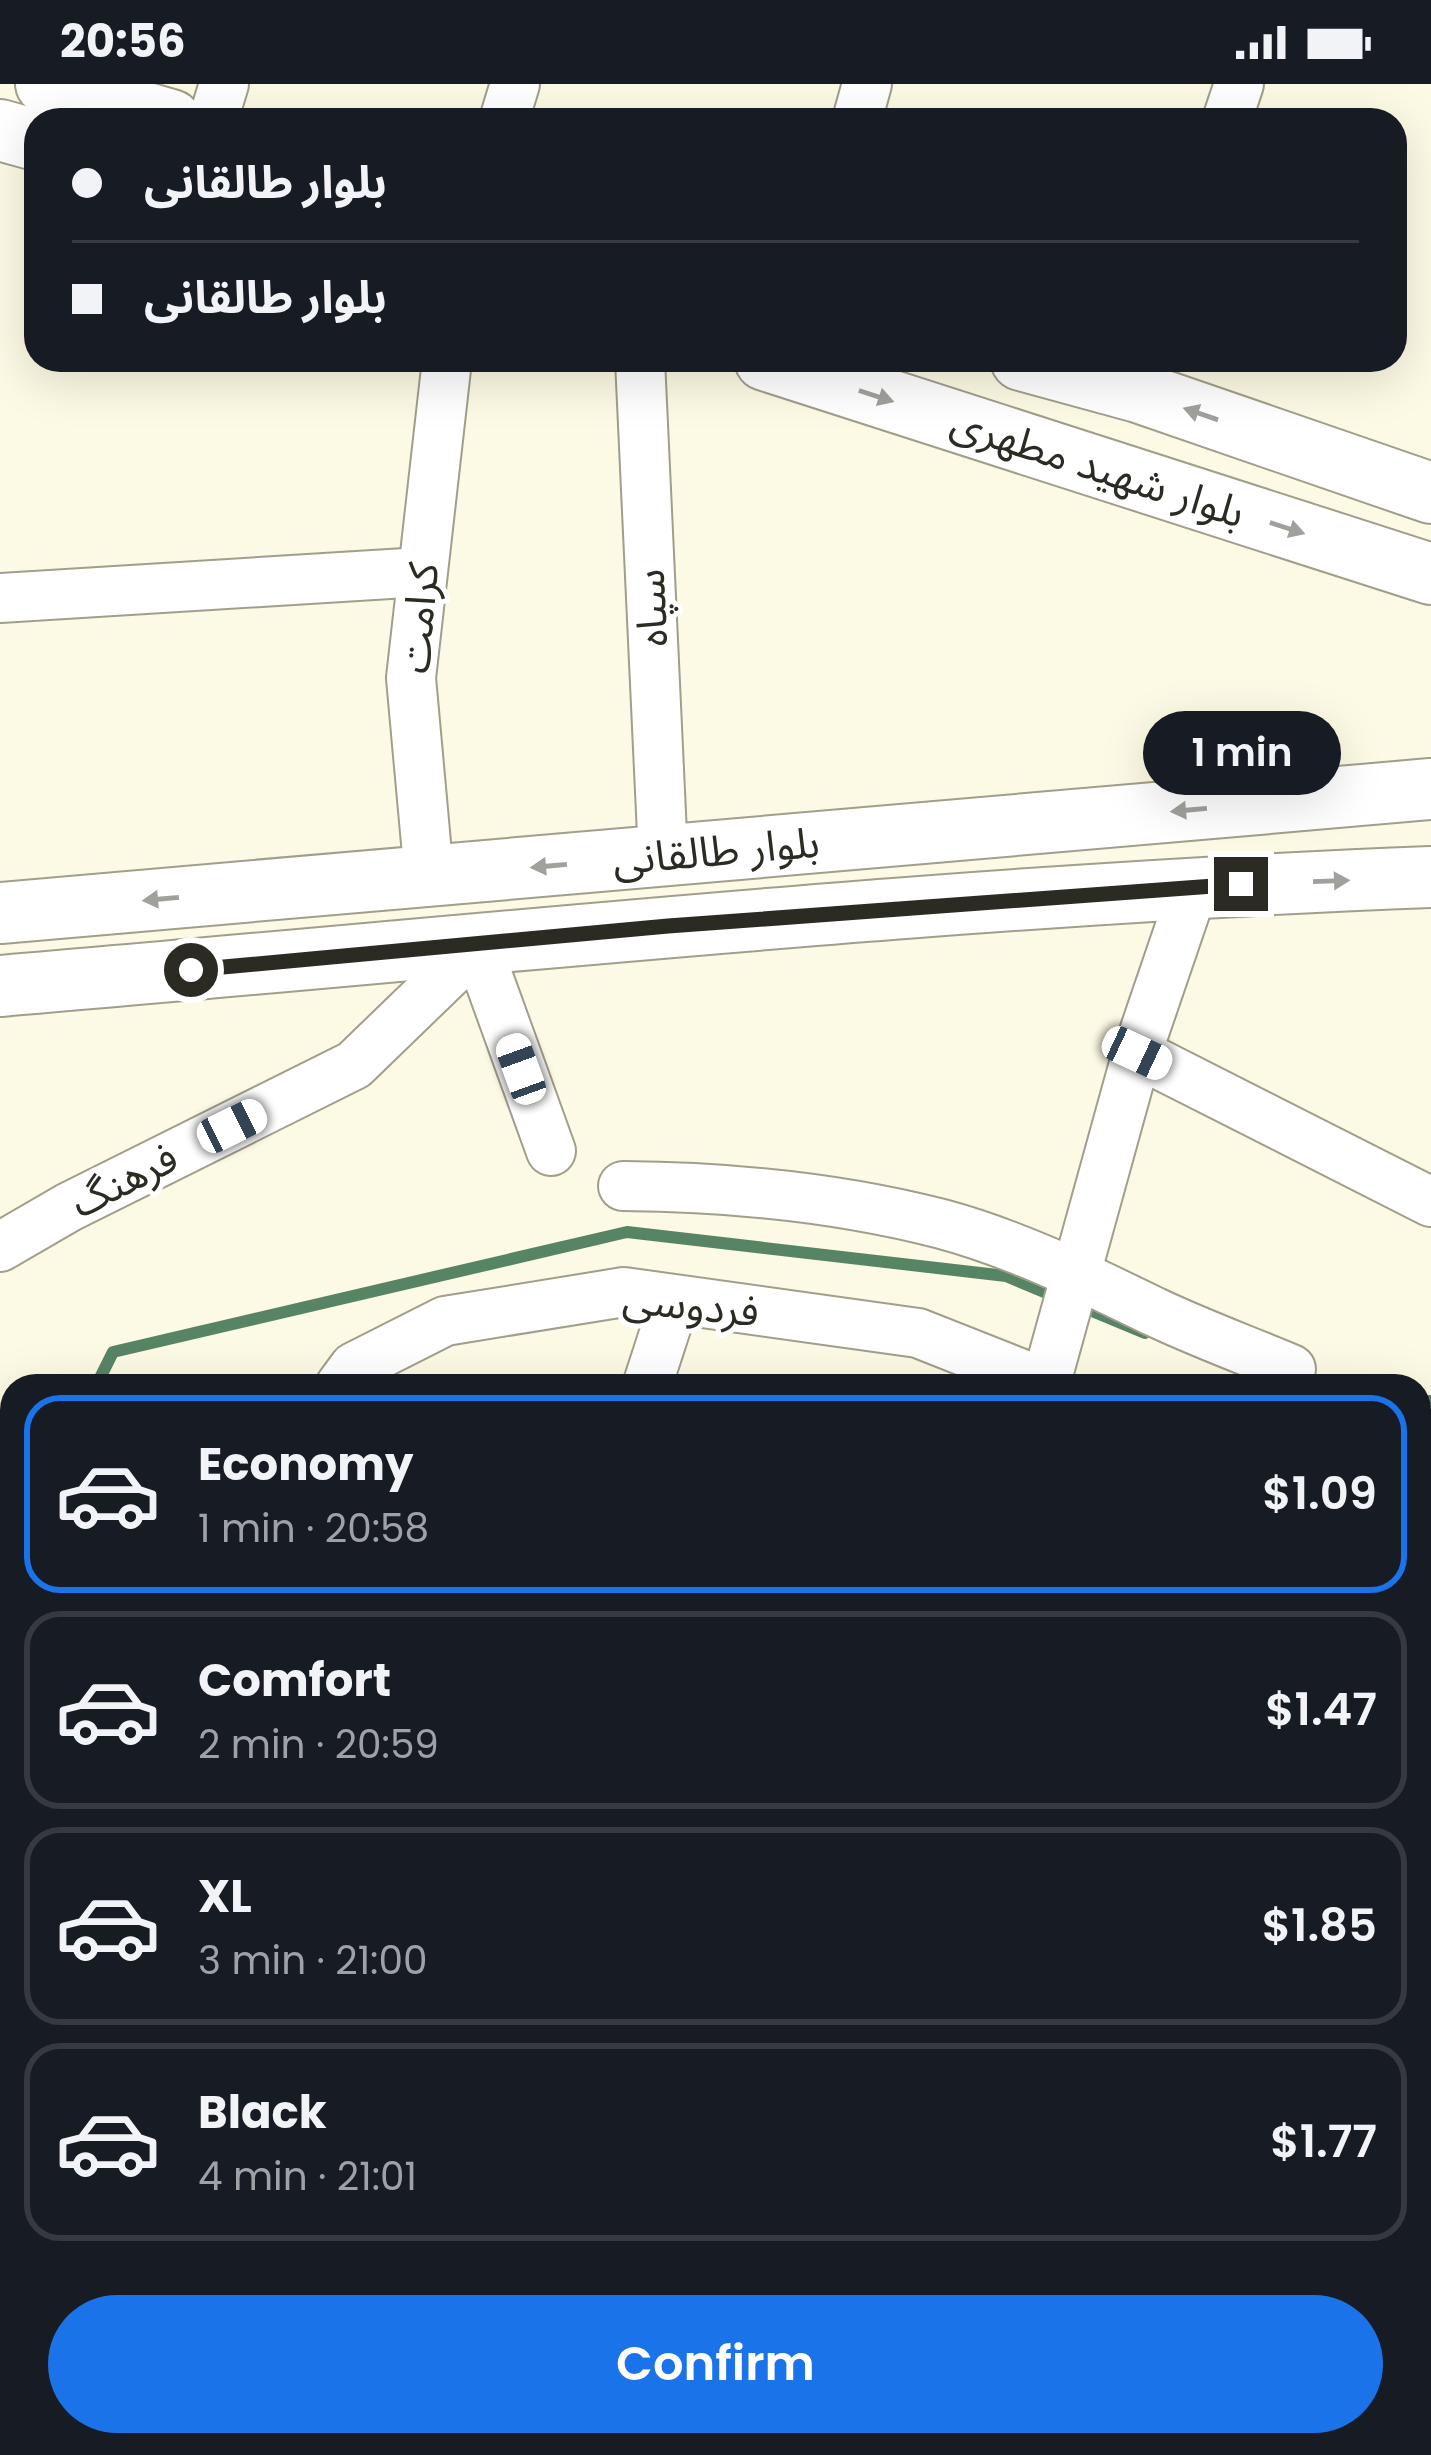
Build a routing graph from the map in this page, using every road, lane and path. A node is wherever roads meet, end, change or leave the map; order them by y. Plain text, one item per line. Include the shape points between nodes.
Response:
1 (46, 84) edge
2 (129, 108) edge
3 (446, 372) edge
4 (641, 372) edge
5 (802, 372) edge
6 (1114, 372) edge
7 (1144, 376) edge
8 (1431, 493) edge
9 (422, 572) junction
10 (1431, 574) edge
11 (0, 598) edge
12 (1431, 789) edge
13 (663, 856) junction
14 (428, 876) junction
15 (1431, 877) edge
16 (1194, 886) junction
17 (0, 913) edge
18 (477, 946) junction
19 (0, 986) edge
20 (1137, 1053) junction
21 (550, 1151) dead end
22 (623, 1186) dead end
23 (1431, 1202) edge
24 (0, 1247) edge
25 (1077, 1274) junction
26 (675, 1300) junction
27 (1291, 1369) dead end
28 (349, 1374) edge
29 (651, 1374) edge
30 (1044, 1374) edge
31 (1051, 1374) edge

1 - 2 main road
3 - 9 street, کرامت
4 - 13 street, سپاه
5 -> 10 main road, بلوار شهید مطهری
6 - 7 main road, بلوار شهید مطهری
8 -> 7 main road, بلوار شهید مطهری
9 - 11 street
9 - 14 street, کرامت via 411,678
12 -> 13 main road, بلوار طالقانی
13 -> 14 main road, بلوار طالقانی
14 -> 17 main road, بلوار طالقانی
16 -> 15 main road, بلوار طالقانی
16 - 18 main road, بلوار طالقانی
16 - 20 street
18 - 19 main road, بلوار طالقانی
18 - 21 street
18 - 24 street, فرهنگ via 354,1065
20 - 23 street
20 - 25 street
22 - 25 street via 824,1198 946,1225
25 - 27 street
25 - 31 street
26 - 28 street, فردوسی via 624,1292 445,1322
26 - 29 street
26 - 30 street, فردوسی via 918,1333

